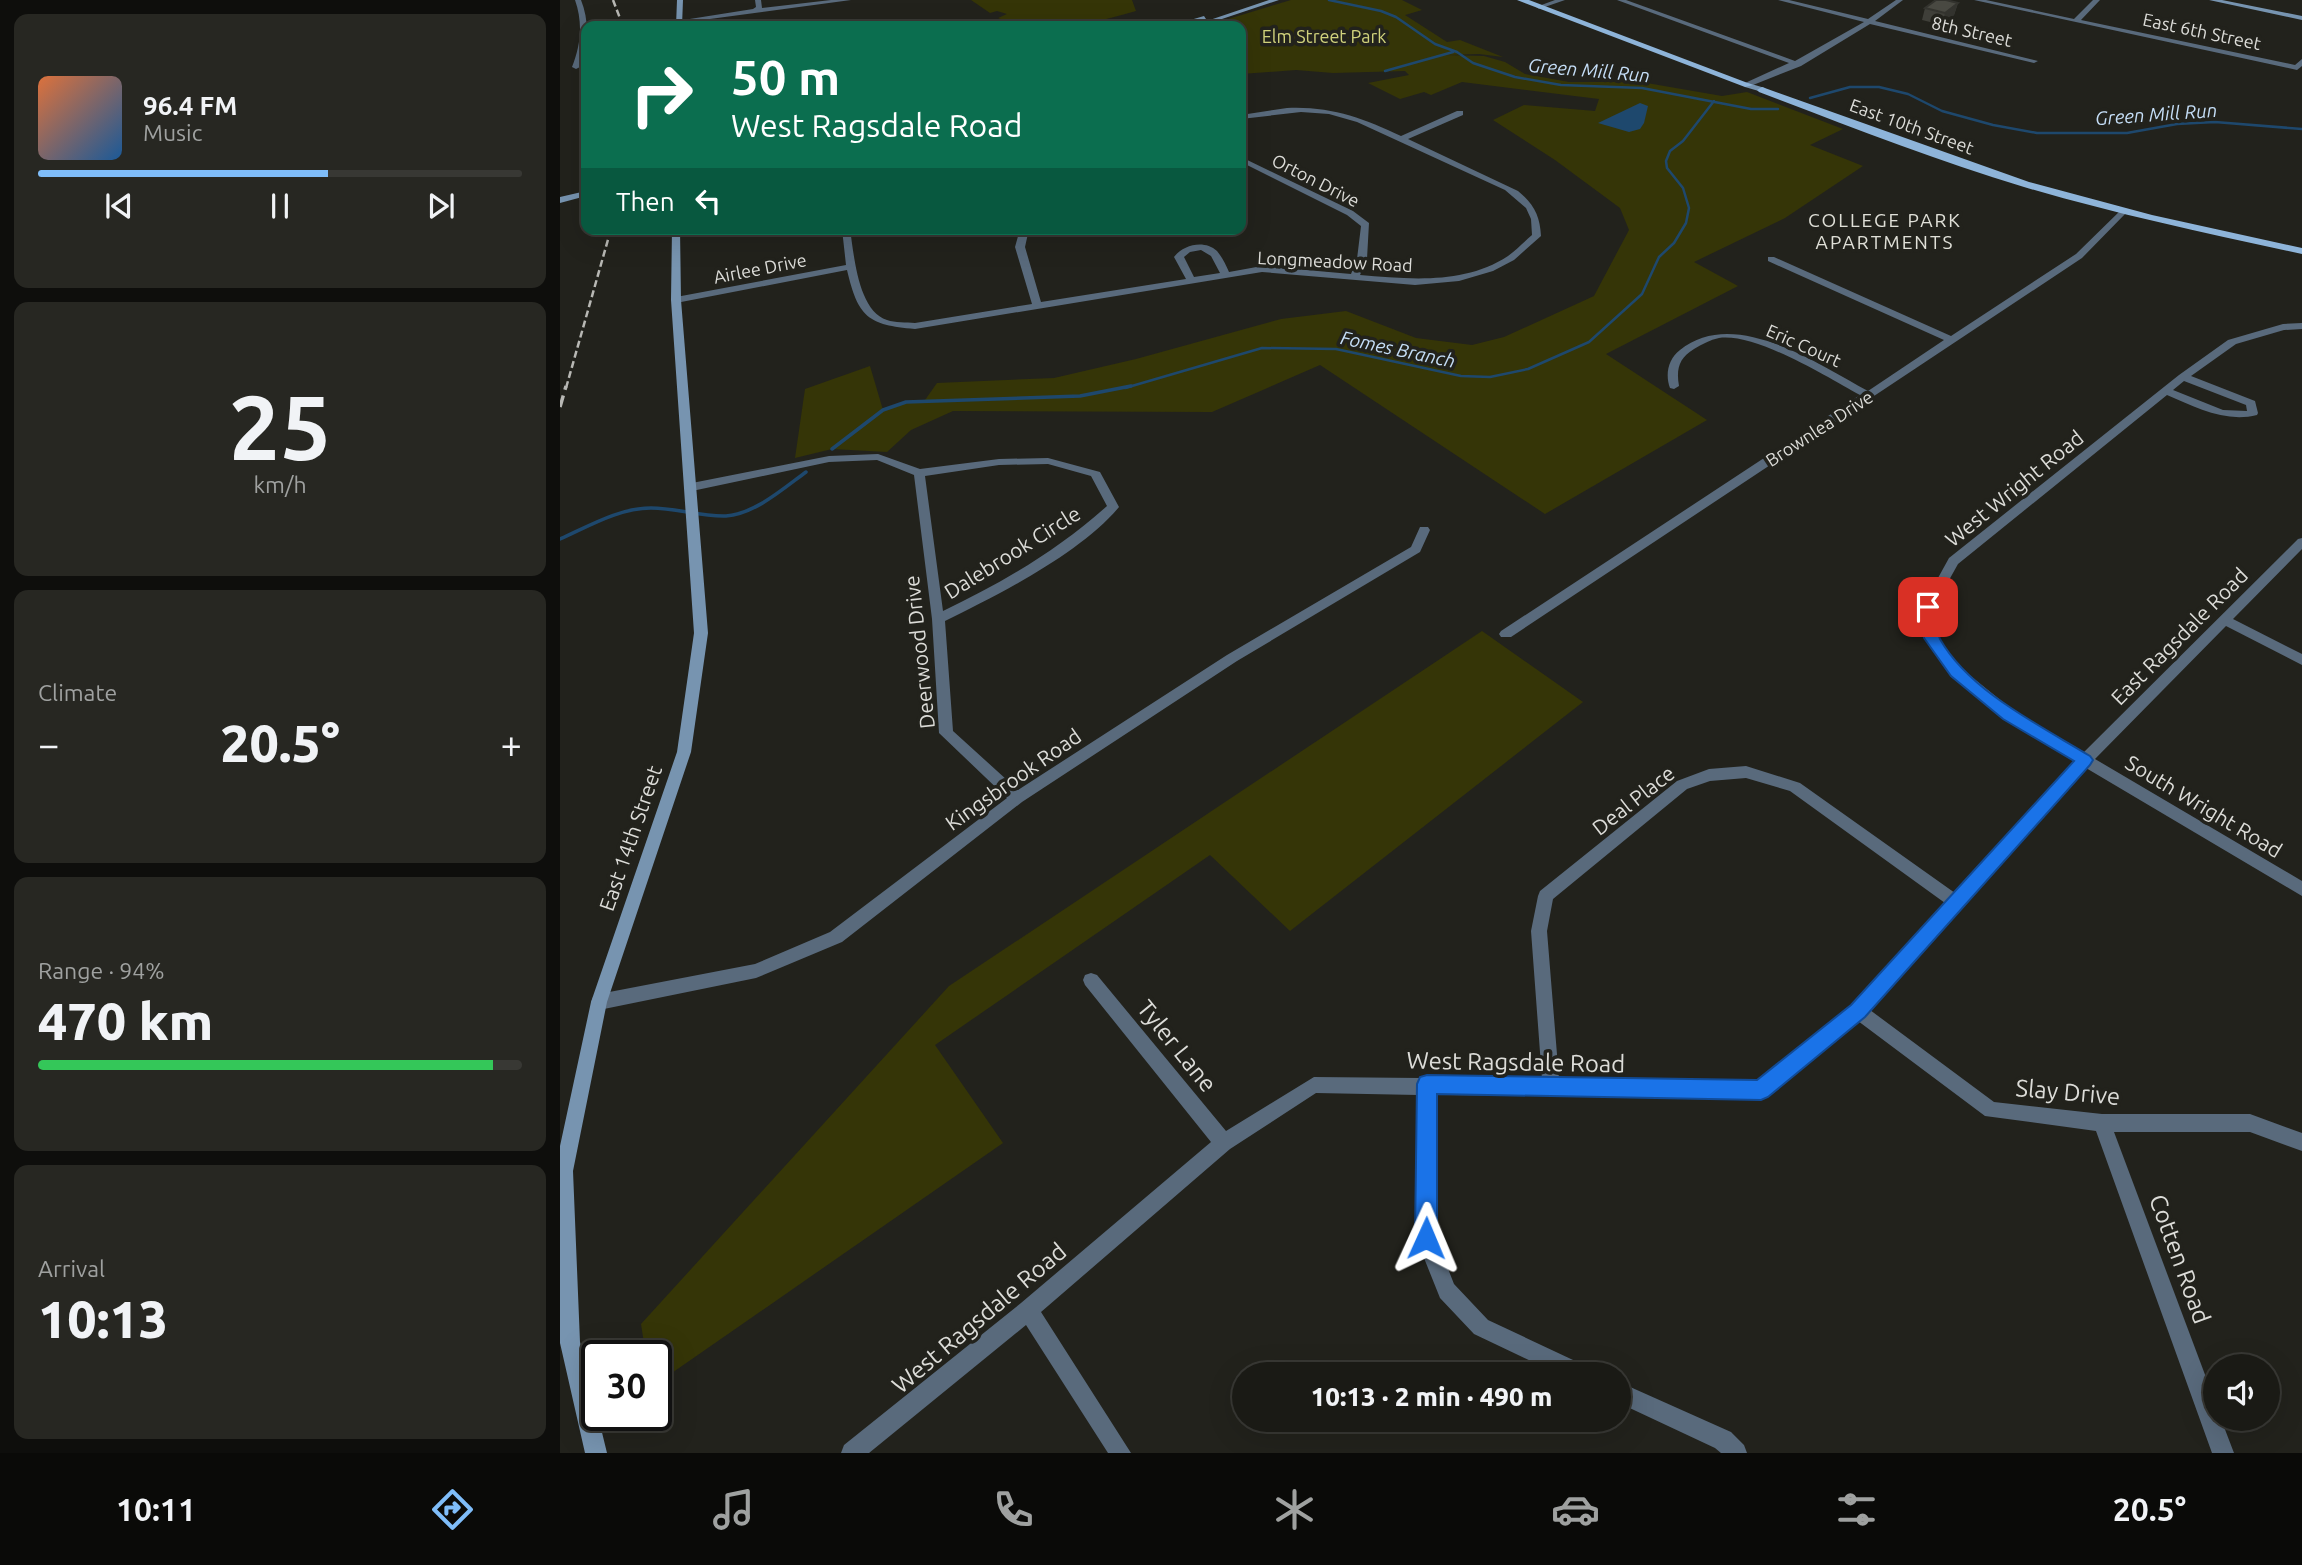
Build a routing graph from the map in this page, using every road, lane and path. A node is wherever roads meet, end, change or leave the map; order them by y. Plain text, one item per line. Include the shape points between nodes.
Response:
1 (578, 0) edge
2 (680, 0) edge
3 (758, 0) edge
4 (848, 0) edge
5 (1276, 0) edge
6 (1521, 0) edge
7 (1562, 0) edge
8 (1620, 0) edge
9 (1781, 0) edge
10 (1900, 0) edge
11 (1977, 0) edge
12 (2098, 0) edge
13 (2211, 0) edge
14 (1539, 7) junction
15 (755, 11) junction
16 (2302, 18) edge
17 (1204, 20) joint
18 (584, 21) edge
19 (680, 21) edge
20 (697, 21) edge
21 (1199, 21) edge
22 (2076, 21) junction
23 (1869, 23) junction
24 (581, 48) edge
25 (2034, 61) dead end
26 (1798, 64) junction
27 (2299, 64) edge
28 (581, 66) edge
29 (1748, 85) junction
30 (1762, 90) joint
31 (1460, 113) dead end
32 (1246, 116) edge
33 (1401, 139) junction
34 (1246, 164) edge
35 (581, 194) edge
36 (560, 200) edge
37 (581, 203) edge
38 (560, 209) edge
39 (2123, 211) junction
40 (676, 235) edge
41 (847, 235) edge
42 (1023, 235) edge
43 (2302, 251) edge
44 (1771, 259) dead end
45 (850, 267) junction
46 (1226, 275) junction
47 (1355, 276) junction
48 (1191, 281) junction
49 (676, 300) junction
50 (1037, 306) junction
51 (2302, 326) edge
52 (1952, 340) junction
53 (2183, 377) junction
54 (1674, 386) dead end
55 (2165, 391) junction
56 (1868, 395) junction
57 (919, 473) junction
58 (692, 487) junction
59 (1423, 530) dead end
60 (2302, 542) edge
61 (937, 619) junction
62 (2225, 620) junction
63 (1506, 634) dead end
64 (2302, 660) edge
65 (2085, 760) junction
66 (1017, 798) junction
67 (2302, 889) edge
68 (1956, 902) junction
69 (1091, 980) dead end
70 (599, 1002) junction
71 (1858, 1011) junction
72 (1427, 1084) junction
73 (1551, 1088) junction
74 (2102, 1123) junction
75 (2302, 1142) edge
76 (1224, 1143) junction
77 (1028, 1310) junction
78 (1555, 1362) edge
79 (1631, 1398) edge
80 (590, 1449) edge
81 (852, 1453) edge
82 (1120, 1453) edge
83 (1736, 1453) edge
84 (2223, 1453) edge

1 - 18 street
2 - 19 street
3 - 15 street
4 - 15 street
5 - 17 street
6 - 14 main road, East 10th Street
7 - 14 street
8 - 26 street
9 - 23 street, 8th Street
10 - 23 street
11 - 22 street, East 6th Street
12 - 22 street
13 - 16 street
14 - 29 main road, East 10th Street
15 - 20 street
17 - 21 street
22 - 27 street, East 6th Street
23 - 25 street, 8th Street
23 - 26 street
24 - 28 street via 572,67
26 - 29 street
29 - 30 street, East 10th Street
30 - 39 main road, East 10th Street via 1981,170
31 - 33 street
32 - 33 street, Longmeadow Road via 1321,109
33 - 47 street, Longmeadow Road via 1508,188 1528,202 1537,220 1537,236 1511,258 1459,278 1415,282
34 - 47 street, Orton Drive via 1366,225
35 - 36 street
37 - 38 street
39 - 43 main road, East 10th Street
39 - 52 street, Brownlea Drive via 2079,256
40 - 49 street, East 14th Street
41 - 45 street, Longmeadow Road
42 - 50 street via 1020,247
44 - 52 street
45 - 49 street, Airlee Drive
45 - 50 street, Longmeadow Road via 867,312 881,322 915,326
46 - 47 street, Longmeadow Road via 1262,270
46 - 48 street, Longmeadow Road
46 - 48 street via 1214,251 1196,247 1180,257
48 - 50 street, Longmeadow Road
49 - 58 street, East 14th Street
51 - 53 street, West Wright Road via 2232,342
52 - 56 street, Brownlea Drive
53 - 55 street, West Wright Road
53 - 55 street via 2251,403 2253,413 2242,417
54 - 56 street, Eric Court via 1671,370 1679,354 1724,334 1785,352
55 - 65 street, West Wright Road via 1953,561 1928,607 1931,638 1956,672 2009,715
56 - 63 street, Brownlea Drive
57 - 58 street, Dalebrook Circle via 878,457 829,459
57 - 61 street, Deerwood Drive
57 - 61 street, Dalebrook Circle via 999,461 1048,461 1096,474 1113,507 1089,530 974,602
58 - 70 street, East 14th Street via 701,633 684,751
59 - 66 street, Kingsbrook Road via 1416,549 1232,659
60 - 62 street, East Ragsdale Road
61 - 66 street, Deerwood Drive via 946,733
62 - 64 street
62 - 65 street, East Ragsdale Road
65 - 67 street, South Wright Road
65 - 68 street, West Ragsdale Road
66 - 70 street, Kingsbrook Road via 836,937 756,971
68 - 71 street, West Ragsdale Road
68 - 73 street, Deal Place via 1795,787 1746,772 1709,775 1682,785 1546,896 1539,931
69 - 76 street, Tyler Lane
70 - 80 street, East 14th Street via 564,1171 570,1342
71 - 73 street, West Ragsdale Road via 1761,1090
71 - 74 street, Slay Drive via 1991,1110
72 - 73 street, West Ragsdale Road
72 - 76 street, West Ragsdale Road via 1314,1084
72 - 78 street via 1426,1238 1447,1291 1481,1327
74 - 75 street, Slay Drive via 2250,1123
74 - 84 street, Cotten Road
76 - 77 street, West Ragsdale Road
77 - 81 street, West Ragsdale Road
77 - 82 street
79 - 83 street via 1723,1440

